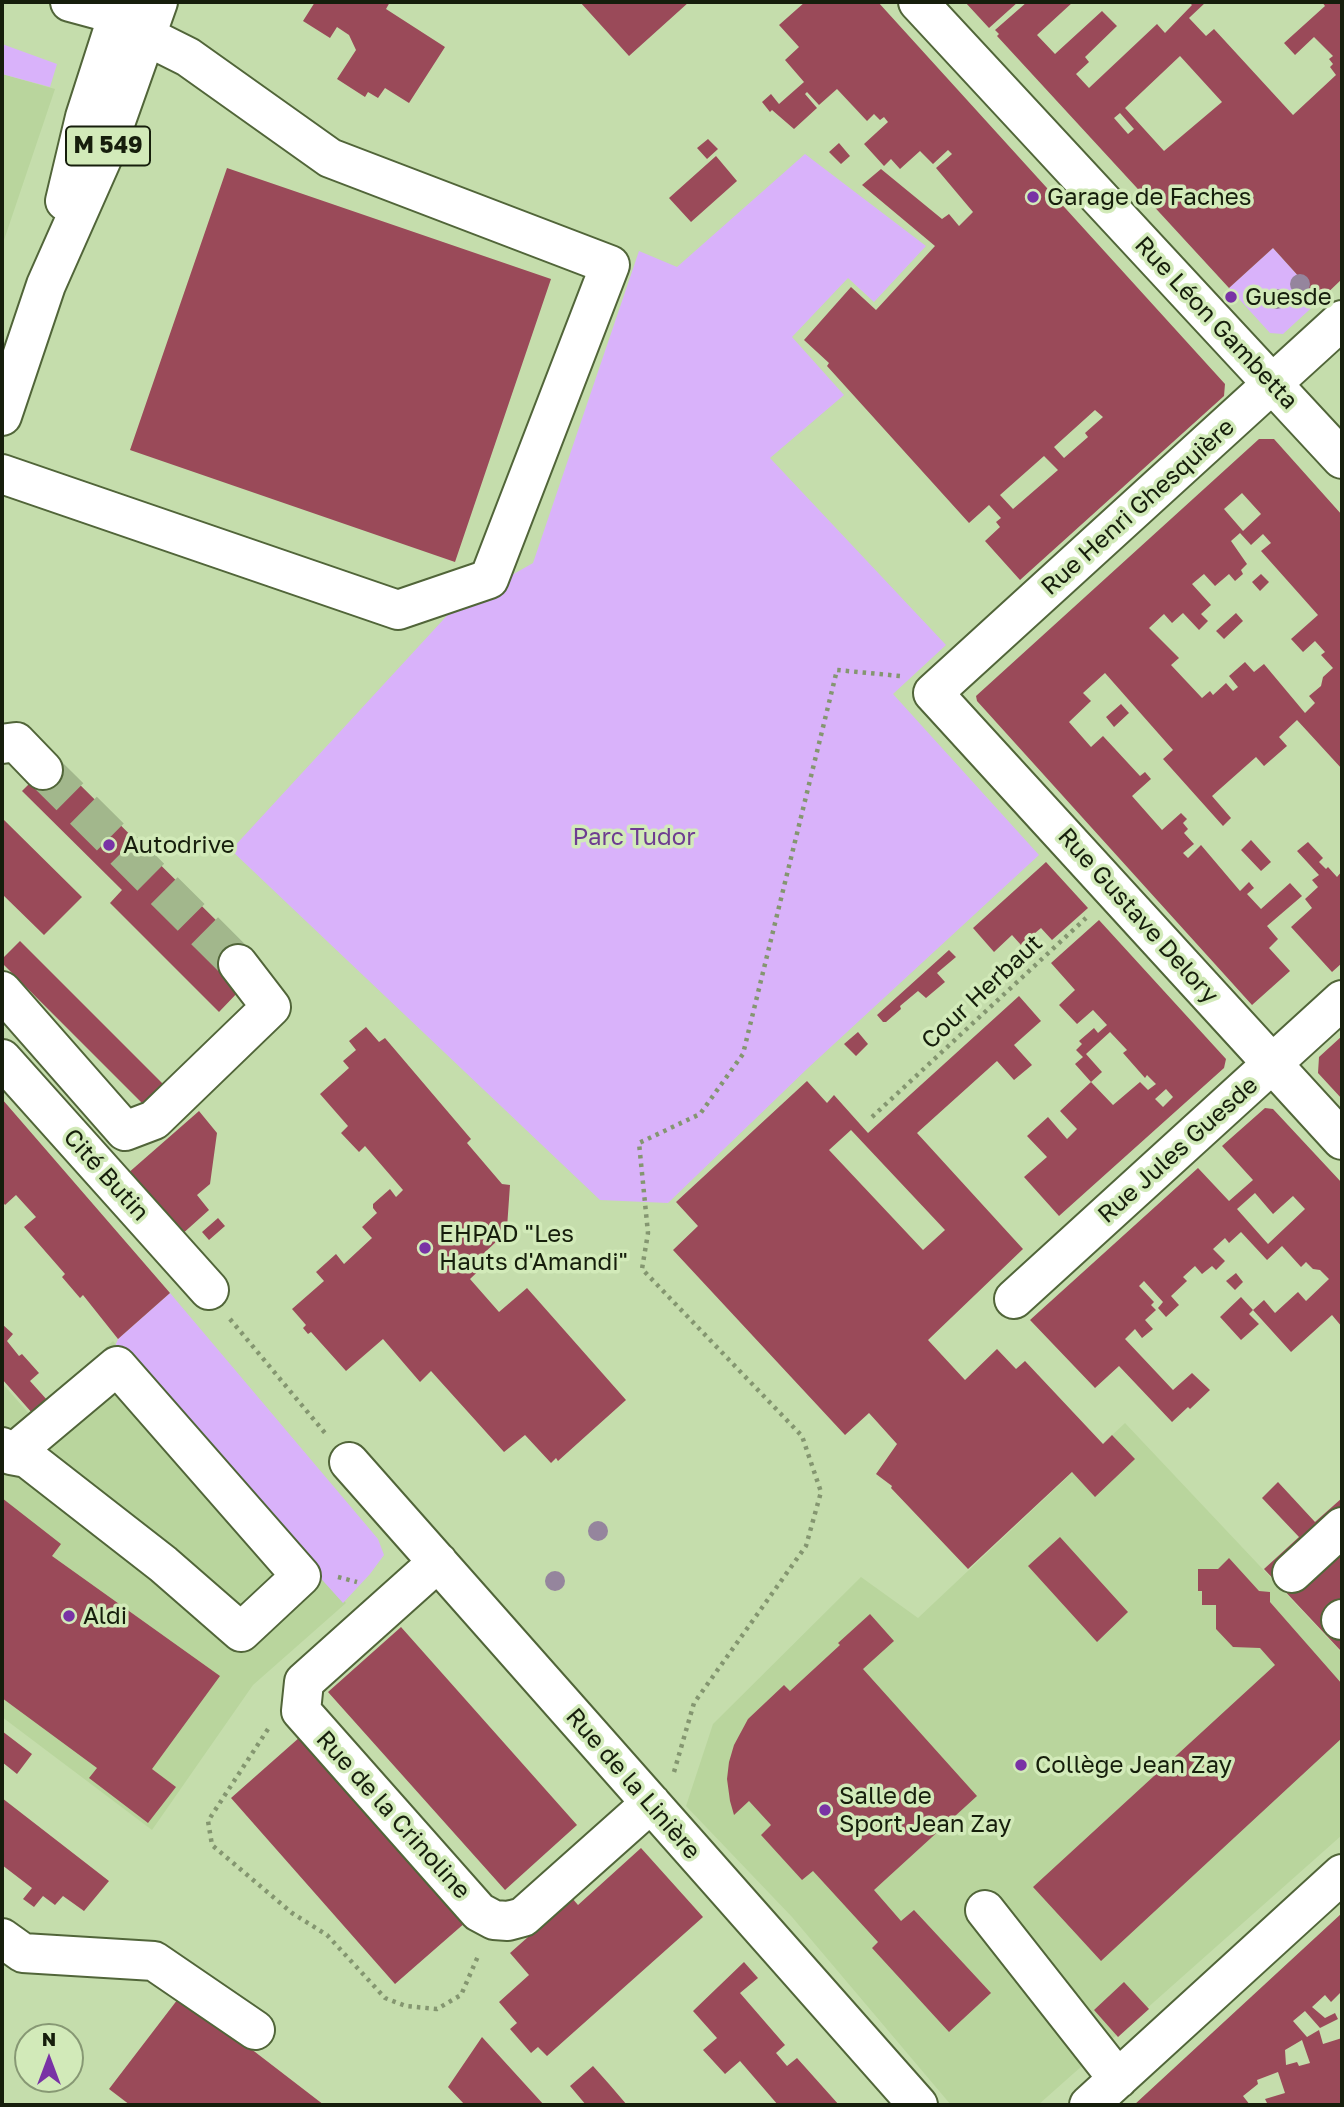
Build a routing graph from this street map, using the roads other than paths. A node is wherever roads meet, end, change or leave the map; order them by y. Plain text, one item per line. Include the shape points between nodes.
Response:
1 (70, 2) edge
2 (918, 2) edge
3 (136, 14) edge
4 (1342, 320) edge
5 (1273, 384) junction
6 (2, 416) edge
7 (1342, 459) edge
8 (2, 474) edge
9 (922, 685) joint
10 (2, 744) edge
11 (43, 769) tunnel mouth
12 (238, 964) tunnel mouth
13 (2, 991) edge
14 (1342, 1000) edge
15 (2, 1059) edge
16 (1273, 1064) junction
17 (1342, 1140) edge
18 (209, 1290) road end
19 (1014, 1299) dead end
20 (6, 1451) edge
21 (349, 1462) road end
22 (1342, 1527) edge
23 (438, 1562) junction
24 (1292, 1573) dead end
25 (650, 1803) junction
26 (1342, 1874) edge
27 (985, 1910) dead end
28 (2, 1938) edge
29 (255, 2030) dead end
30 (1118, 2079) junction
31 (918, 2105) edge
32 (1089, 2105) edge

1 - 3 street
2 - 5 street, Rue Léon Gambetta
3 - 6 street, M 549 via 85,117 46,285
3 - 8 street via 188,57 330,158 610,265 489,579 398,610
4 - 5 street, Rue Henri Ghesquière
5 - 7 street, Rue Léon Gambetta
5 - 9 street, Rue Henri Ghesquière
9 - 16 street, Rue Gustave Delory
10 - 11 street via 16,742
12 - 13 street via 271,1007 154,1120 125,1131
14 - 16 street, Rue Jules Guesde
15 - 18 street, Cité Butin
16 - 17 street, Rue Gustave Delory
16 - 19 street, Rue Jules Guesde
20 - 20 street via 27,1458 163,1564 241,1632 301,1576 117,1366
21 - 23 street, Rue de la Linière
22 - 24 street
23 - 25 street, Rue de la Linière
23 - 25 street, Rue de la Crinoline via 304,1682 301,1711 479,1912 494,1920 523,1917
25 - 31 street, Rue de la Linière
26 - 30 street
27 - 30 street
28 - 29 street via 23,1953 154,1961
30 - 32 street

